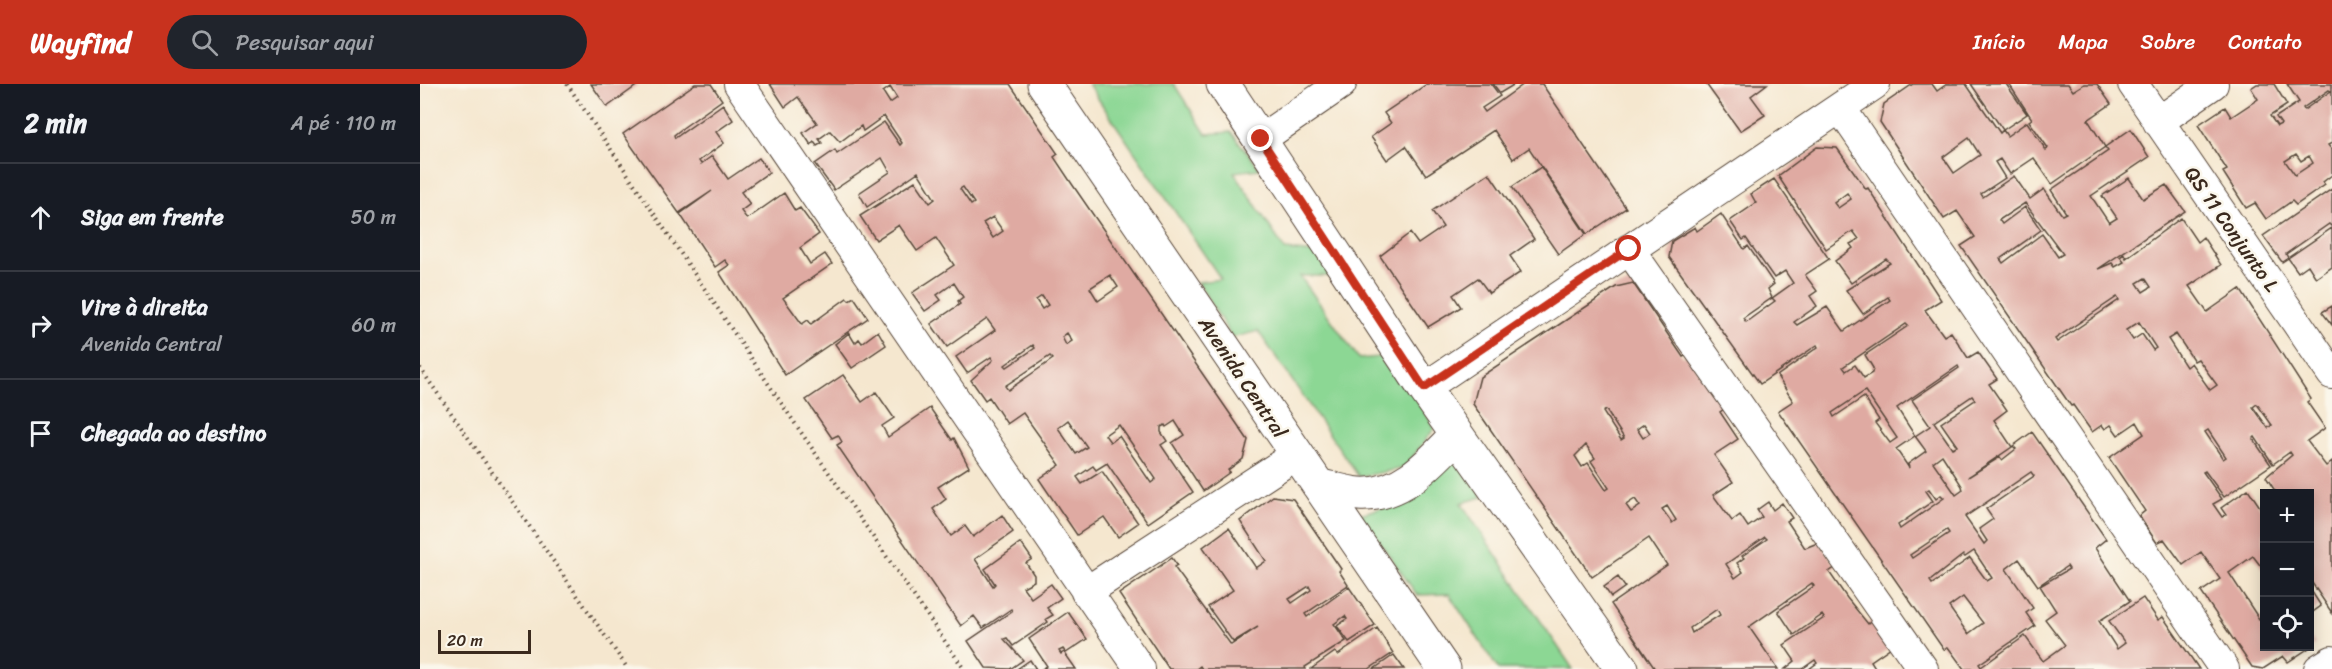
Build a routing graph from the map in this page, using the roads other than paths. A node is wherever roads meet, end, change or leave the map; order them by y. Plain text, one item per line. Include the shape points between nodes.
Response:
1 (739, 84) edge
2 (1044, 84) edge
3 (1223, 84) edge
4 (1341, 84) edge
5 (1875, 84) edge
6 (2133, 84) edge
7 (2213, 84) edge
8 (1841, 109) junction
9 (2158, 122) junction
10 (1261, 139) junction
11 (1629, 249) junction
12 (2332, 374) edge
13 (1424, 388) junction
14 (1457, 435) junction
15 (1296, 455) junction
16 (1318, 485) junction
17 (1086, 592) junction
18 (2332, 661) edge
19 (1140, 669) edge
20 (1444, 669) edge
21 (1622, 669) edge
22 (1923, 669) edge
23 (2224, 669) edge
24 (2319, 669) edge

1 - 17 street
2 - 15 street, Avenida Central
3 - 10 street
4 - 10 street
5 - 8 street
6 - 9 street, QS 11 Conjunto L
7 - 9 street
8 - 11 street
8 - 23 street
9 - 12 street, QS 11 Conjunto L
10 - 13 street
11 - 13 street
11 - 22 street
13 - 14 street
14 - 16 street via 1415,476 1381,492 1360,494
14 - 21 street
15 - 16 street, Avenida Central
15 - 17 street
16 - 20 street, Avenida Central
17 - 19 street
18 - 24 street

